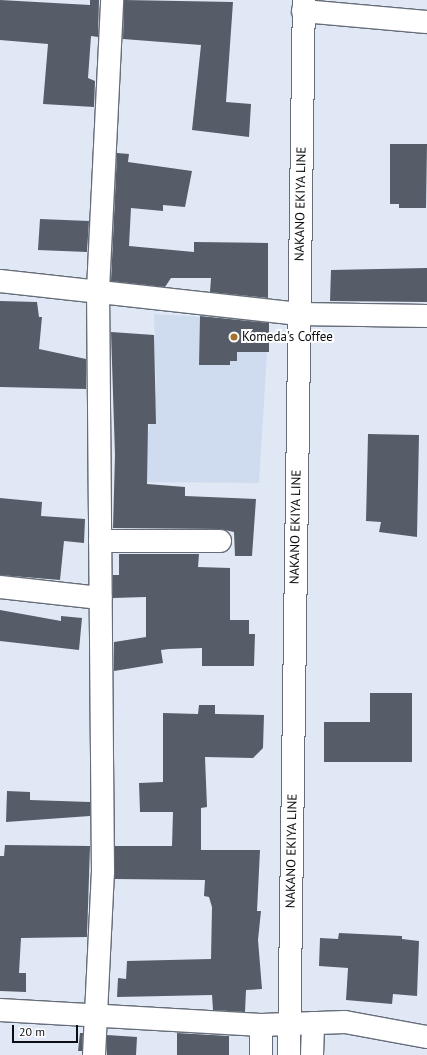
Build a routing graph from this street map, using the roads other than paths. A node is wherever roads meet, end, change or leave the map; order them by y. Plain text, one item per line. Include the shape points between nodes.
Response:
1 (112, 0) edge
2 (304, 6) edge
3 (427, 22) edge
4 (0, 281) edge
5 (98, 290) junction
6 (299, 314) junction
7 (427, 316) edge
8 (100, 541) junction
9 (220, 541) dead end
10 (0, 587) edge
11 (100, 598) junction
12 (0, 1010) edge
13 (97, 1015) junction
14 (312, 1023) junction
15 (262, 1024) junction
16 (289, 1024) junction
17 (427, 1036) edge
18 (94, 1055) edge
19 (261, 1055) edge
20 (289, 1055) edge
21 (312, 1055) edge

1 - 5 street
2 - 3 street
2 - 6 street, NAKANO EKIYA LINE
4 - 5 street
5 - 6 street
5 - 8 street
6 - 7 street
6 - 16 street, NAKANO EKIYA LINE
8 - 9 street
8 - 11 street
10 - 11 street
11 - 13 street via 103,872
12 - 13 street
13 - 15 street
13 - 18 street
14 - 16 street
14 - 17 street via 345,1022
14 - 21 street
15 - 16 street
15 - 19 street
16 - 20 street, NAKANO EKIYA LINE

